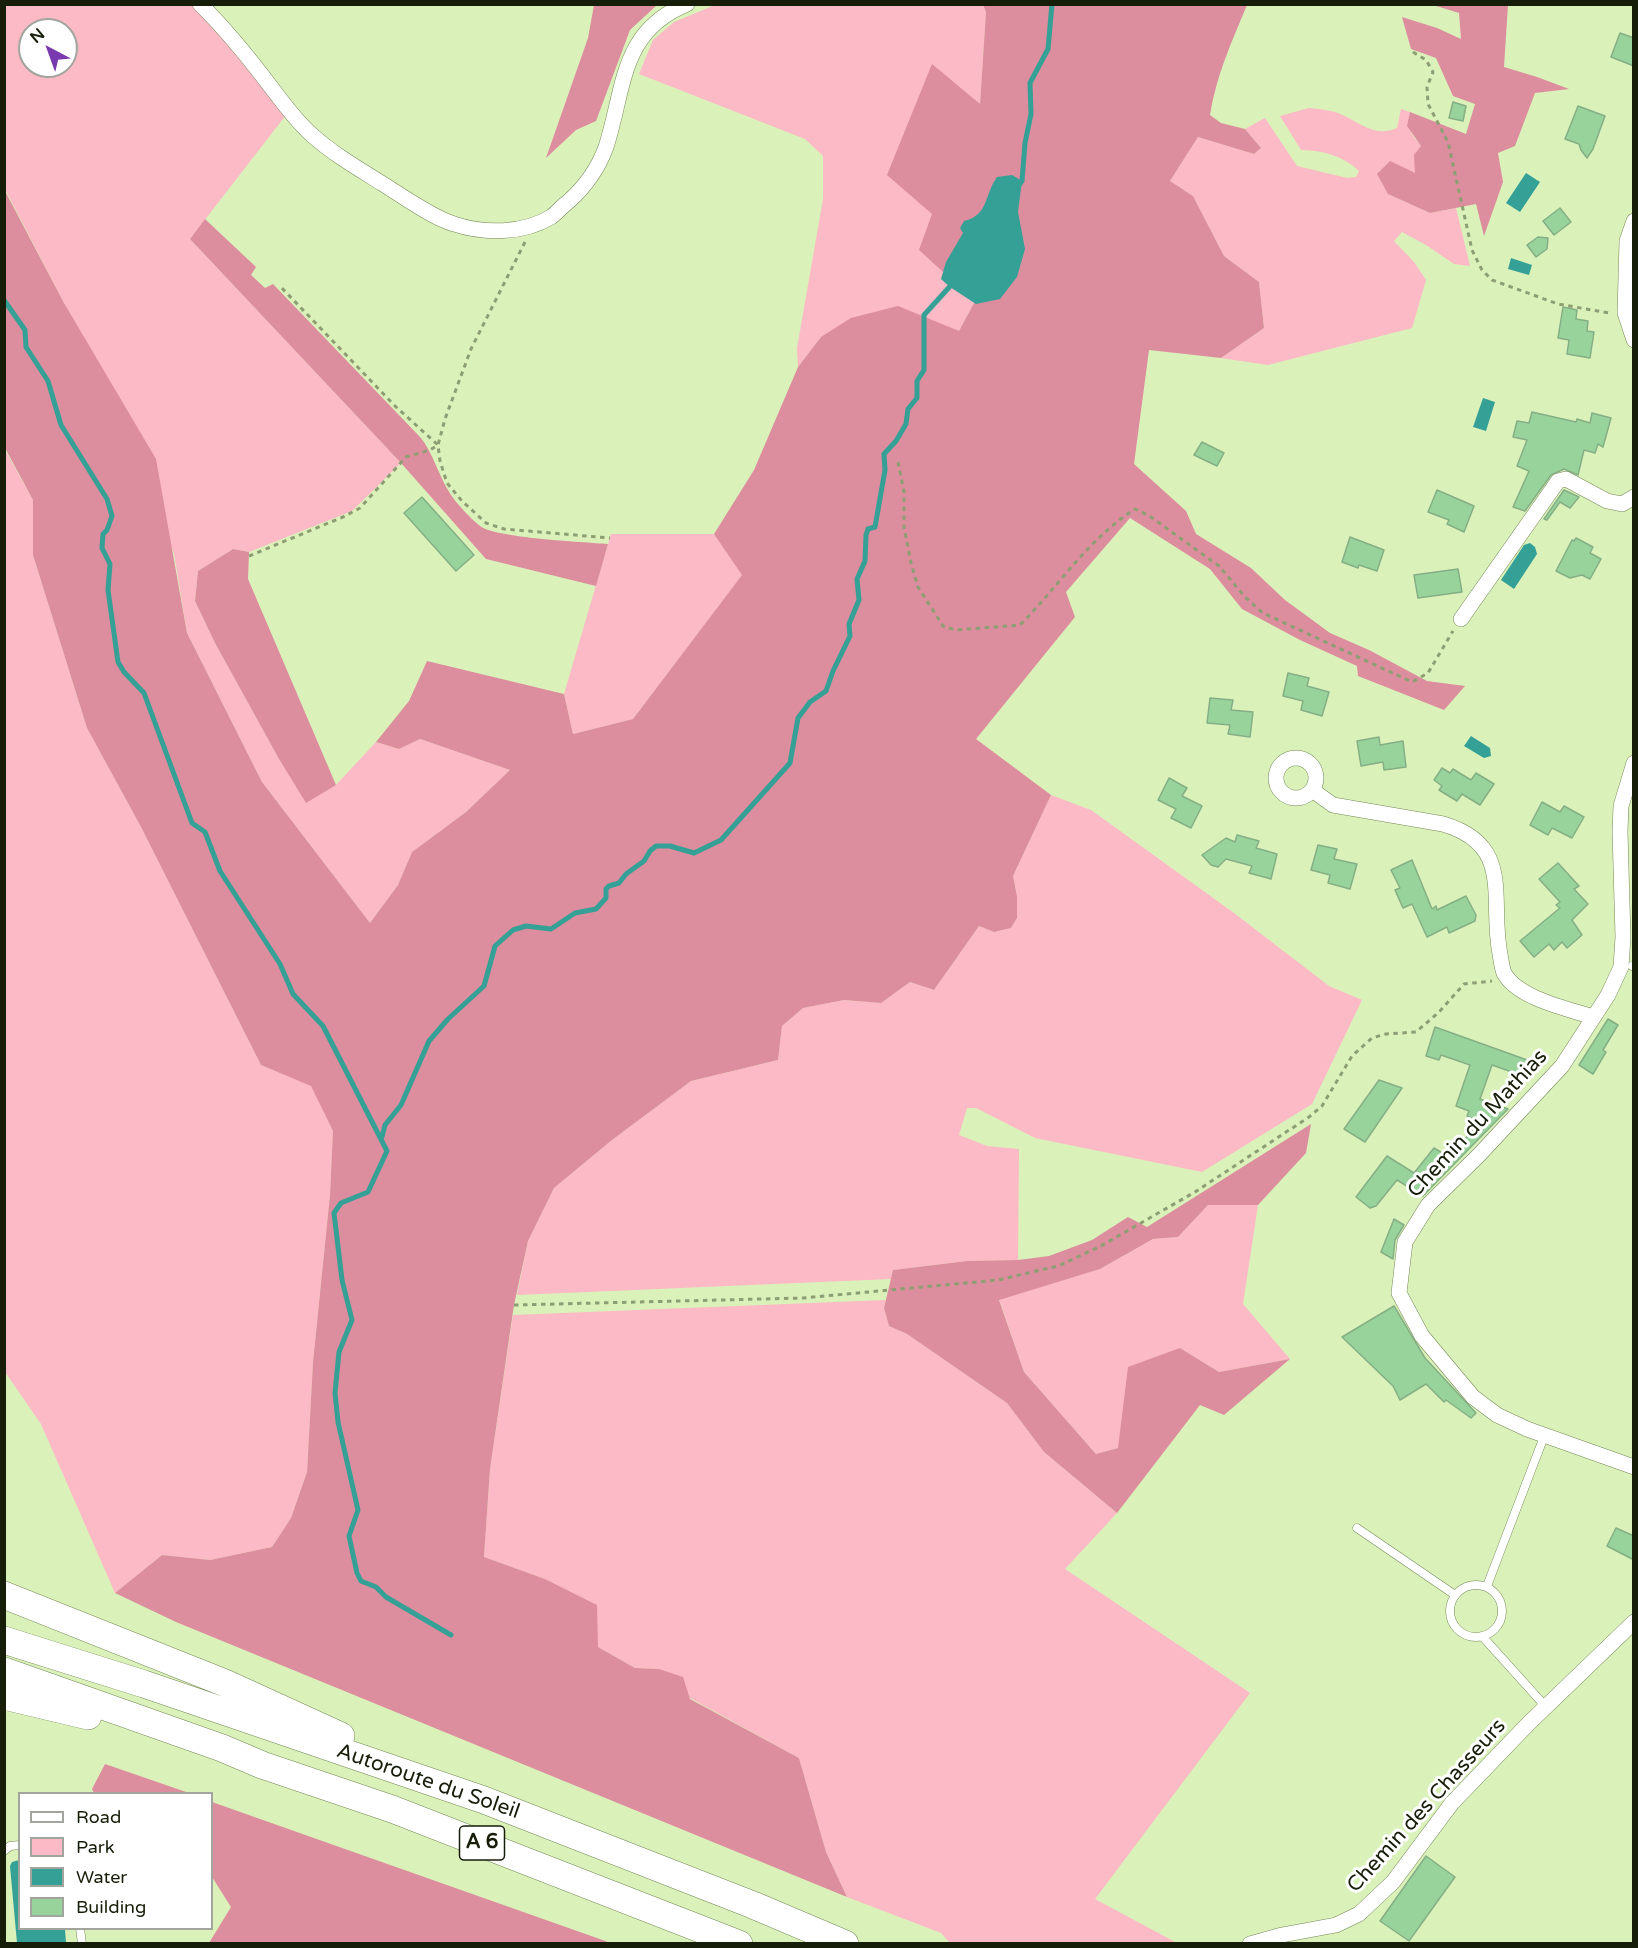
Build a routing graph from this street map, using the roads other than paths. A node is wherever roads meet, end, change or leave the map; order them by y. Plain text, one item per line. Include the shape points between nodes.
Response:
1 (200, 4) edge
2 (687, 4) edge
3 (1634, 221) edge
4 (1629, 312) edge
5 (1634, 340) edge
6 (1634, 497) edge
7 (1461, 619) road end
8 (1634, 763) edge
9 (1312, 790) dead end
10 (1630, 966) edge
11 (1593, 1017) junction
12 (1545, 1434) junction
13 (1634, 1467) edge
14 (1357, 1528) dead end
15 (1487, 1586) junction
16 (4, 1595) edge
17 (1455, 1595) junction
18 (1634, 1622) edge
19 (1482, 1636) junction
20 (4, 1640) edge
21 (4, 1671) edge
22 (4, 1696) edge
23 (1545, 1707) junction
24 (222, 1748) junction
25 (484, 1800) junction
26 (18, 1845) edge
27 (4, 1851) edge
28 (739, 1944) edge
29 (845, 1944) edge
30 (1250, 1944) edge

1 - 2 street via 313,137 358,169 452,224 494,231 529,226 551,217 593,176 615,116 631,54 659,19
3 - 4 street via 1627,241
4 - 5 street
6 - 7 street via 1622,504 1607,501 1566,479 1558,481
8 - 10 street, Chemin du Mathias via 1620,823 1623,937
9 - 11 street via 1333,805 1443,824 1471,836 1491,861 1496,875 1497,938 1504,973 1518,988 1540,1001
10 - 11 street, Chemin du Mathias
11 - 12 street, Chemin du Mathias via 1562,1066 1428,1205 1405,1242 1399,1293 1422,1336 1473,1397 1497,1414
12 - 13 street, Chemin du Mathias
12 - 15 lane
14 - 17 lane
15 - 17 lane via 1469,1585
15 - 19 lane via 1499,1597 1502,1613 1496,1628
16 - 25 highway via 225,1683
17 - 19 lane via 1452,1622 1464,1634
18 - 23 street, Chemin des Chasseurs
19 - 23 lane
20 - 25 highway, Autoroute du Soleil / A 6
21 - 24 highway, Autoroute du Soleil / A 6
22 - 24 highway
23 - 30 street, Chemin des Chasseurs via 1452,1803 1393,1882 1359,1914 1336,1925
24 - 28 highway, Autoroute du Soleil / A 6 via 392,1809
25 - 29 highway, Autoroute du Soleil / A 6
26 - 27 lane

